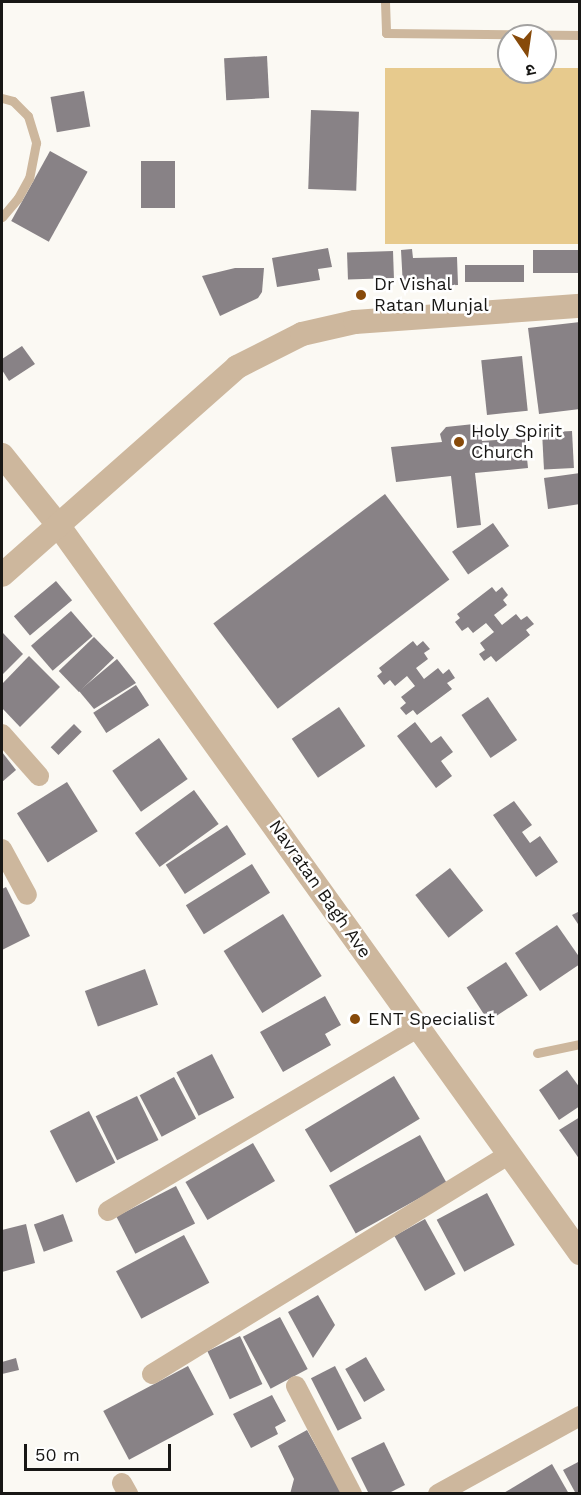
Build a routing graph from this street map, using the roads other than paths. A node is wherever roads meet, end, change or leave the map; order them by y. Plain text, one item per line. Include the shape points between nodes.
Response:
1 (385, 2) edge
2 (579, 35) edge
3 (2, 98) edge
4 (2, 217) edge
5 (579, 306) edge
6 (2, 455) edge
7 (58, 525) junction
8 (2, 575) edge
9 (2, 735) edge
10 (39, 776) dead end
11 (2, 849) edge
12 (27, 895) dead end
13 (418, 1028) junction
14 (579, 1044) edge
15 (537, 1053) dead end
16 (509, 1154) junction
17 (108, 1211) dead end
18 (579, 1253) edge
19 (152, 1374) dead end
20 (296, 1386) dead end
21 (579, 1416) edge
22 (352, 1494) edge
23 (438, 1494) edge

1 - 2 lane via 386,33
3 - 4 lane via 13,101 28,116 36,143 29,178
5 - 7 street via 355,322 302,334 237,367
6 - 7 street, Navratan Bagh Ave
7 - 8 street
7 - 13 street, Navratan Bagh Ave
9 - 10 street
11 - 12 street
13 - 16 street, Navratan Bagh Ave
13 - 17 street
14 - 15 lane
16 - 18 street, Navratan Bagh Ave
16 - 19 street
20 - 22 street
21 - 23 street

